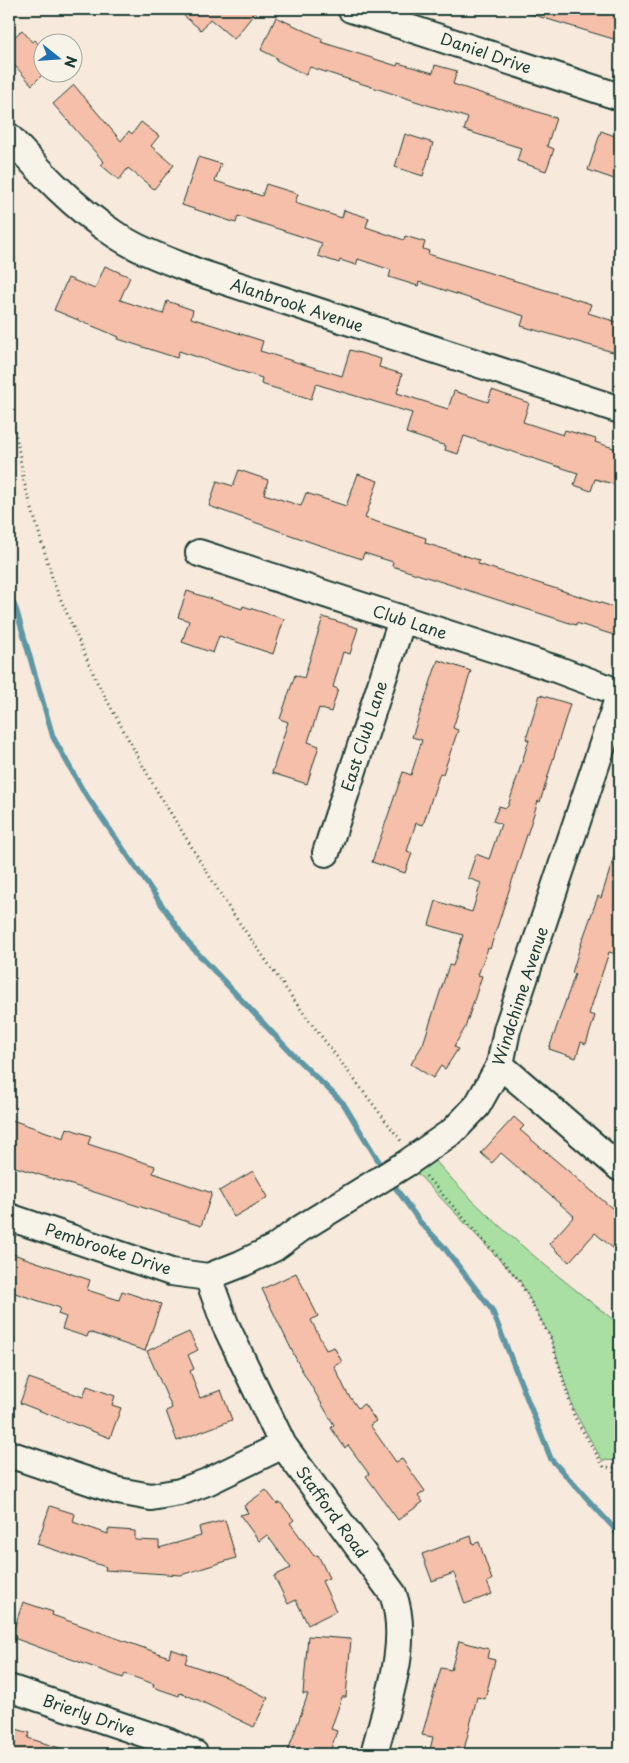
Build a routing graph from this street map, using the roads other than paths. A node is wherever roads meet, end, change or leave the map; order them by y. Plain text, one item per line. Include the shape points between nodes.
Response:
1 (351, 9) edge
2 (620, 97) edge
3 (9, 137) edge
4 (620, 410) edge
5 (199, 553) dead end
6 (402, 620) junction
7 (620, 693) edge
8 (326, 853) dead end
9 (500, 1064) junction
10 (620, 1168) edge
11 (9, 1217) edge
12 (208, 1277) junction
13 (283, 1445) junction
14 (9, 1454) edge
15 (9, 1688) edge
16 (196, 1754) edge
17 (374, 1754) edge

1 - 2 street, Daniel Drive
3 - 4 street, Alanbrook Avenue via 51,183 82,210 115,234 155,256
5 - 6 street, Club Lane
6 - 7 street, Club Lane
6 - 8 street, East Club Lane
7 - 9 street, Windchime Avenue via 507,1030
9 - 10 street
9 - 12 street, Windchime Avenue via 477,1106 453,1131 274,1248
11 - 12 street, Pembrooke Drive via 171,1272
12 - 13 street, Stafford Road via 225,1324
13 - 14 street via 207,1482 180,1492 151,1497 118,1491
13 - 17 street, Stafford Road via 394,1594 399,1609 398,1656
15 - 16 street, Brierly Drive

